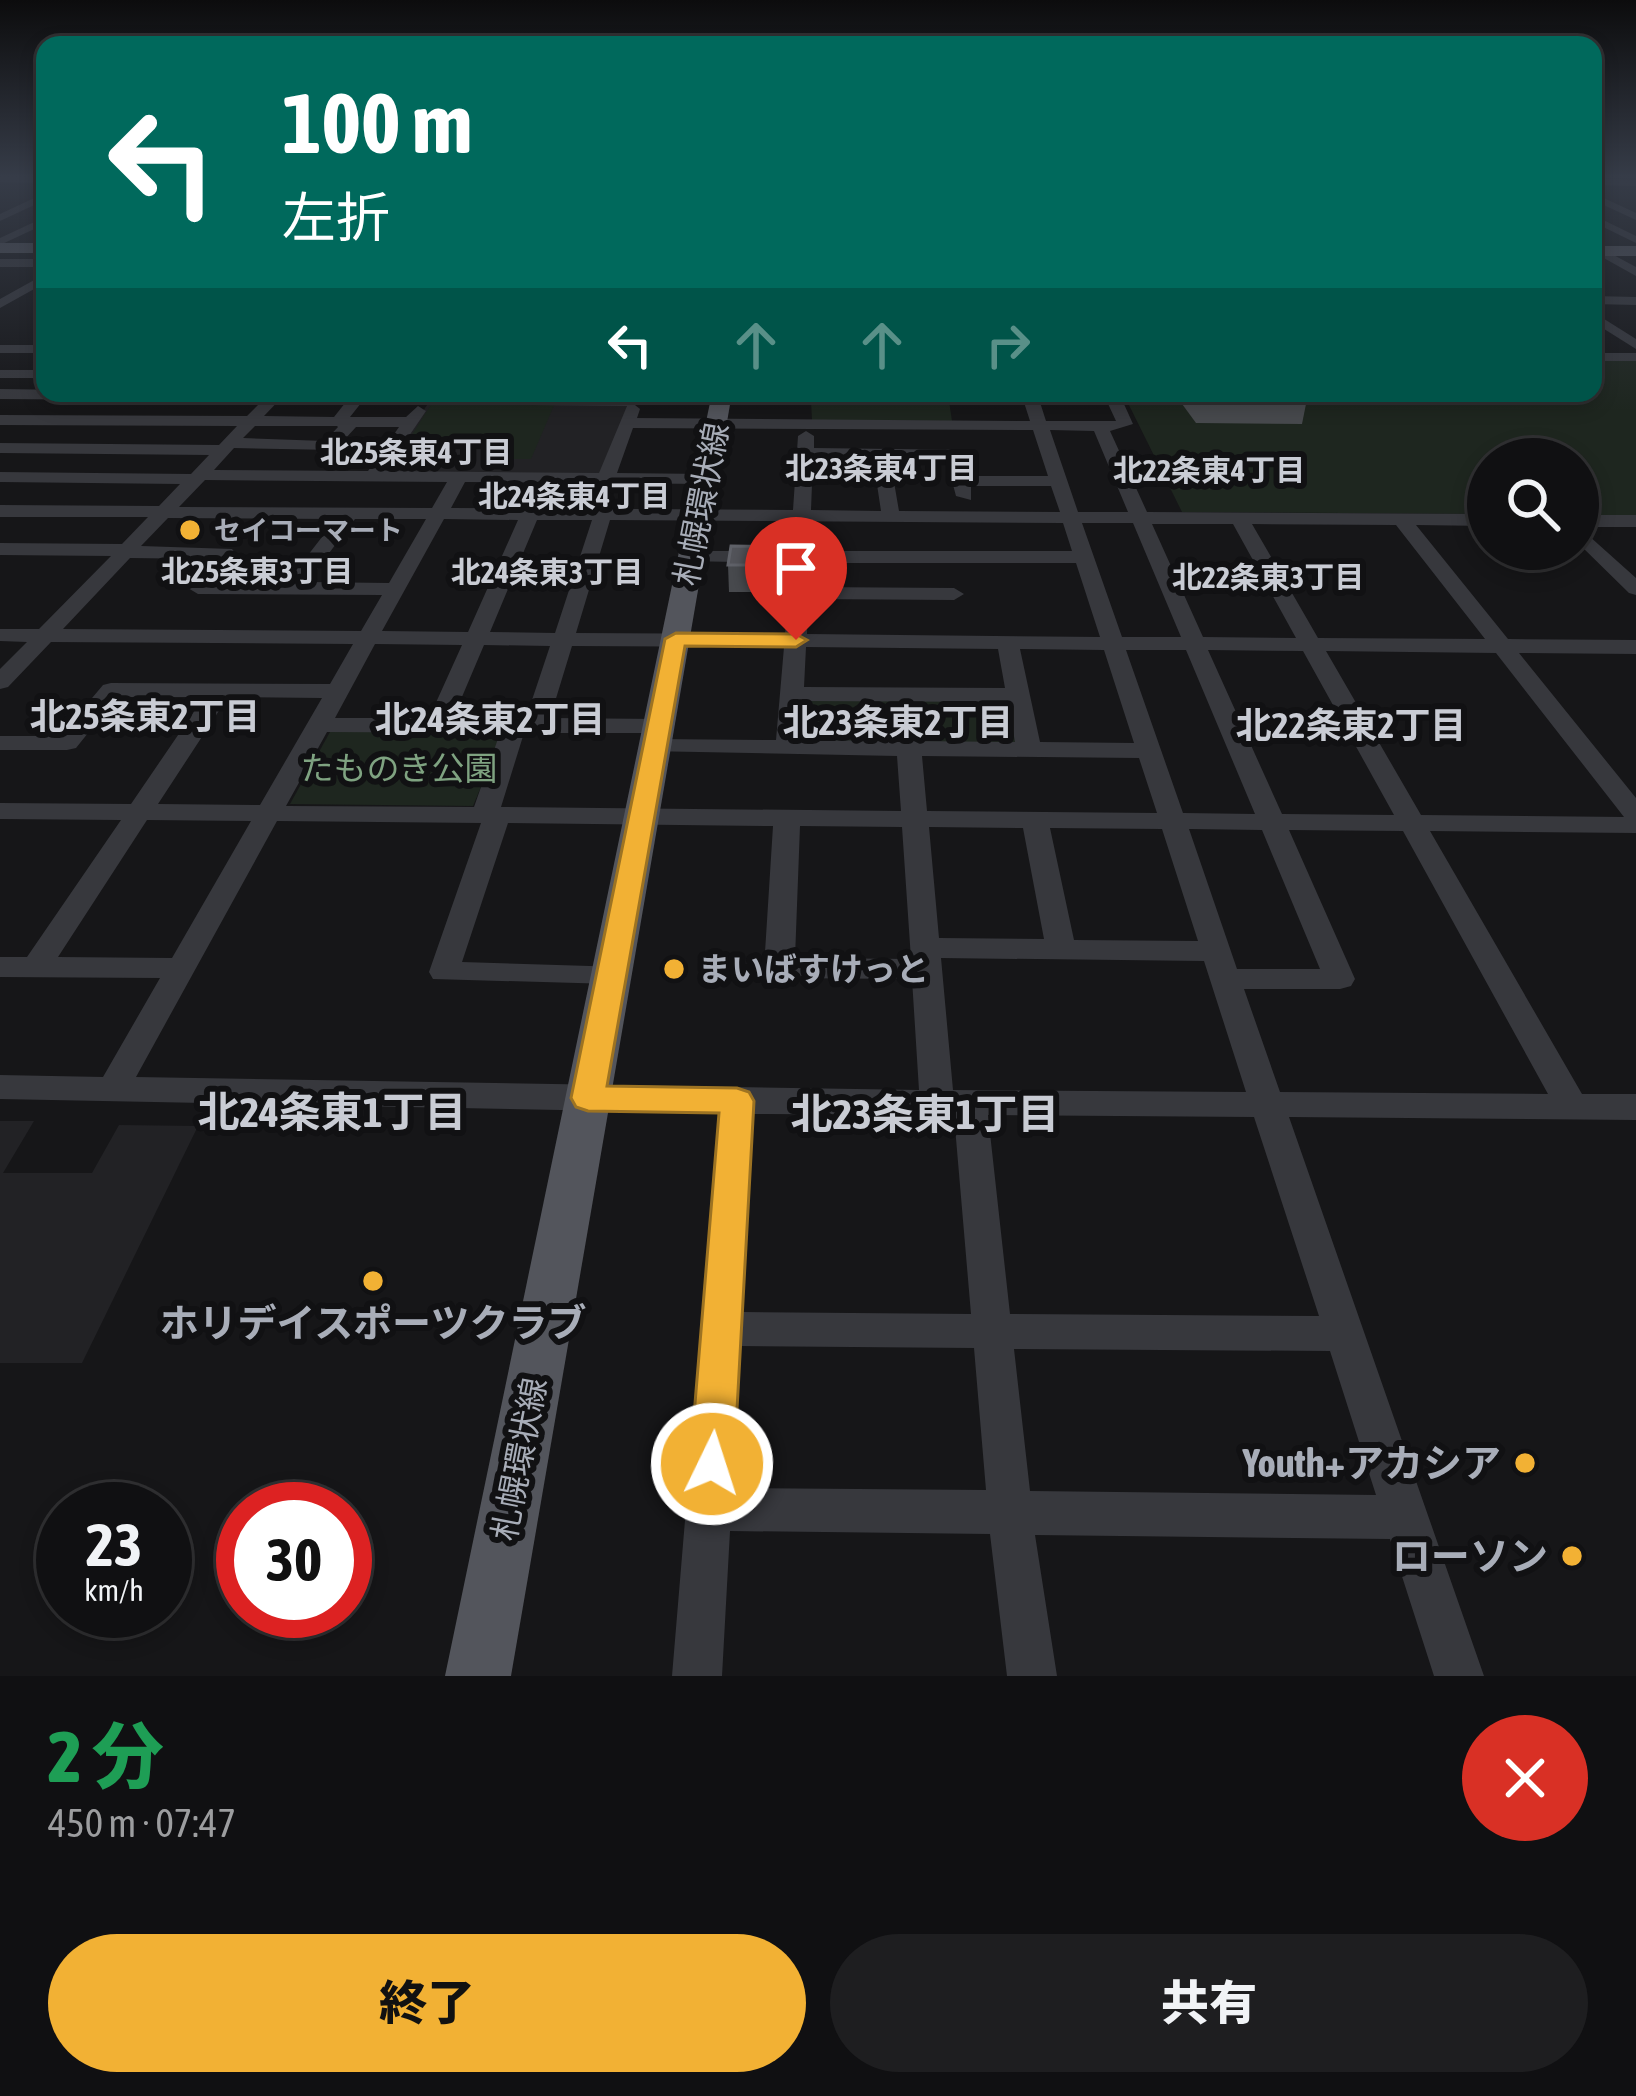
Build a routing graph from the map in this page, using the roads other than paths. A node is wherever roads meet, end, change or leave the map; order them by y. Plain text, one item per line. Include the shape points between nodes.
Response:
1 (1604, 254) edge
2 (1636, 272) edge
3 (0, 276) edge
4 (36, 277) edge
5 (36, 282) edge
6 (0, 293) edge
7 (18, 293) junction
8 (36, 293) edge
9 (1602, 300) edge
10 (1636, 301) edge
11 (0, 304) edge
12 (1602, 322) edge
13 (1636, 345) edge
14 (0, 349) edge
15 (36, 349) edge
16 (1602, 357) edge
17 (1636, 357) edge
18 (0, 374) edge
19 (36, 374) edge
20 (0, 394) edge
21 (36, 394) edge
22 (52, 402) edge
23 (269, 402) edge
24 (356, 402) edge
25 (424, 402) edge
26 (634, 402) edge
27 (807, 402) edge
28 (955, 402) edge
29 (1032, 402) edge
30 (1115, 402) edge
31 (719, 408) edge
32 (0, 420) edge
33 (27, 420) junction
34 (251, 421) junction
35 (345, 422) junction
36 (410, 422) junction
37 (628, 423) junction
38 (807, 424) junction
39 (960, 425) junction
40 (1040, 425) junction
41 (1100, 426) junction
42 (0, 444) edge
43 (226, 447) junction
44 (805, 453) junction
45 (881, 454) junction
46 (966, 454) junction
47 (373, 476) junction
48 (0, 477) edge
49 (199, 477) junction
50 (460, 477) junction
51 (606, 478) junction
52 (1058, 481) junction
53 (0, 511) edge
54 (164, 512) junction
55 (350, 513) junction
56 (439, 514) junction
57 (530, 514) junction
58 (603, 514) junction
59 (802, 515) junction
60 (891, 516) junction
61 (942, 516) junction
62 (699, 517) junction
63 (1071, 517) junction
64 (1142, 518) junction
65 (1239, 518) junction
66 (1402, 520) junction
67 (1467, 520) edge
68 (1599, 520) edge
69 (1636, 521) edge
70 (0, 549) edge
71 (126, 551) junction
72 (1599, 553) edge
73 (801, 557) junction
74 (1085, 557) junction
75 (949, 558) junction
76 (292, 589) junction
77 (396, 589) junction
78 (1636, 589) edge
79 (799, 593) junction
80 (954, 594) junction
81 (0, 635) edge
82 (45, 635) junction
83 (369, 638) junction
84 (476, 638) junction
85 (563, 638) junction
86 (676, 639) junction
87 (796, 640) junction
88 (961, 641) junction
89 (1008, 642) junction
90 (1113, 642) junction
91 (1197, 643) junction
92 (1310, 644) junction
93 (1502, 646) junction
94 (1636, 647) edge
95 (0, 682) edge
96 (221, 690) junction
97 (338, 691) junction
98 (792, 694) junction
99 (1018, 695) junction
100 (319, 725) junction
101 (438, 726) junction
102 (525, 726) junction
103 (657, 736) junction
104 (0, 743) edge
105 (788, 747) junction
106 (909, 748) junction
107 (1029, 750) junction
108 (1148, 751) junction
109 (0, 812) edge
110 (140, 813) junction
111 (268, 814) junction
112 (491, 815) junction
113 (1636, 815) edge
114 (642, 816) junction
115 (788, 817) junction
116 (914, 819) junction
117 (1035, 820) junction
118 (1172, 820) junction
119 (1273, 821) junction
120 (1410, 823) junction
121 (1636, 825) edge
122 (1061, 949) junction
123 (925, 959) junction
124 (1222, 965) junction
125 (0, 967) edge
126 (36, 967) junction
127 (181, 968) junction
128 (612, 974) junction
129 (0, 1087) edge
130 (113, 1088) junction
131 (588, 1098) junction
132 (737, 1101) junction
133 (954, 1102) junction
134 (1268, 1102) junction
135 (1572, 1106) junction
136 (1636, 1107) edge
137 (721, 1329) junction
138 (993, 1333) junction
139 (1345, 1334) junction
140 (710, 1509) junction
141 (1010, 1514) junction
142 (1406, 1517) junction
143 (478, 1676) edge
144 (697, 1676) edge
145 (1032, 1676) edge
146 (1459, 1676) edge

1 - 2 street
3 - 4 street
5 - 7 street
6 - 7 street
7 - 8 street
7 - 11 street
9 - 10 street
12 - 13 street
14 - 15 street
16 - 17 street
18 - 19 street
20 - 21 street
22 - 33 street
23 - 34 street
24 - 35 street
25 - 36 street
26 - 37 street
27 - 38 street
28 - 39 street
29 - 40 street
30 - 41 street via 1125,424
31 - 37 street
31 - 38 street
31 - 62 main road, 札幌環状線
32 - 33 street
33 - 34 street
33 - 42 street
34 - 35 street
34 - 43 street
35 - 36 street
35 - 43 street via 328,446
36 - 47 street
37 - 51 street
38 - 39 street
38 - 44 street
39 - 40 street
39 - 46 street
40 - 41 street
40 - 52 street
41 - 64 street
42 - 43 street
43 - 49 street
44 - 45 street
44 - 59 street
45 - 46 street
45 - 60 street
46 - 52 street via 968,489
47 - 49 street
47 - 50 street
48 - 49 street
49 - 54 street
50 - 51 street
50 - 56 street
51 - 62 street
52 - 63 street
53 - 54 street
54 - 55 street
54 - 71 street
55 - 56 street
55 - 76 street
56 - 57 street
56 - 77 street
57 - 58 street
57 - 84 street
58 - 62 street
58 - 85 street
59 - 60 street
59 - 62 street
60 - 61 street
61 - 63 street
61 - 75 street
62 - 73 street
62 - 86 main road, 札幌環状線
63 - 64 street
63 - 74 street
64 - 65 street
64 - 91 street
65 - 66 street
65 - 92 street
66 - 67 street
66 - 93 street
68 - 69 street
70 - 71 street
71 - 76 street via 225,554 198,588
71 - 82 street
72 - 78 street
73 - 75 street
73 - 79 street
74 - 75 street
74 - 90 street
75 - 80 street
76 - 77 street
77 - 83 street
79 - 80 street
79 - 87 street
80 - 88 street
81 - 82 street
82 - 83 street
82 - 95 street
83 - 84 street
83 - 97 street
84 - 85 street
84 - 101 street
85 - 86 street
85 - 102 street
86 - 87 street
86 - 103 main road, 札幌環状線
87 - 88 street
87 - 98 street
88 - 89 street
89 - 90 street
89 - 99 street
90 - 91 street
90 - 108 street
91 - 92 street
91 - 119 street
92 - 93 street
92 - 120 street
93 - 94 street
93 - 113 street
96 - 97 street
96 - 104 street via 111,690 67,743
96 - 110 street
97 - 100 street
98 - 99 street
98 - 105 street
99 - 107 street
100 - 101 street
100 - 111 street
101 - 102 street
102 - 103 street
102 - 112 street
103 - 105 street
103 - 114 main road, 札幌環状線
105 - 106 street
106 - 107 street
106 - 116 street
107 - 108 street
108 - 118 street
109 - 110 street
110 - 111 street
110 - 126 street
111 - 112 street
111 - 127 street
112 - 114 street
112 - 128 street via 444,972
114 - 115 street
114 - 128 main road, 札幌環状線
115 - 116 street
115 - 123 street via 779,968
116 - 117 street
116 - 123 street
117 - 118 street
117 - 122 street
118 - 119 street
118 - 124 street
119 - 120 street
119 - 124 street via 1340,979
120 - 121 street
120 - 135 street
122 - 123 street
122 - 124 street
123 - 133 street
124 - 134 street
125 - 126 street
126 - 127 street
127 - 130 street
128 - 131 main road, 札幌環状線
129 - 130 street
130 - 131 street
131 - 132 street
131 - 143 main road, 札幌環状線
132 - 133 street
132 - 137 street
133 - 134 street
133 - 138 street
134 - 135 street
134 - 139 street
135 - 136 street
137 - 138 street
137 - 140 street
138 - 139 street
138 - 141 street
139 - 142 street
140 - 141 street
140 - 144 street
141 - 142 street
141 - 145 street
142 - 146 street

